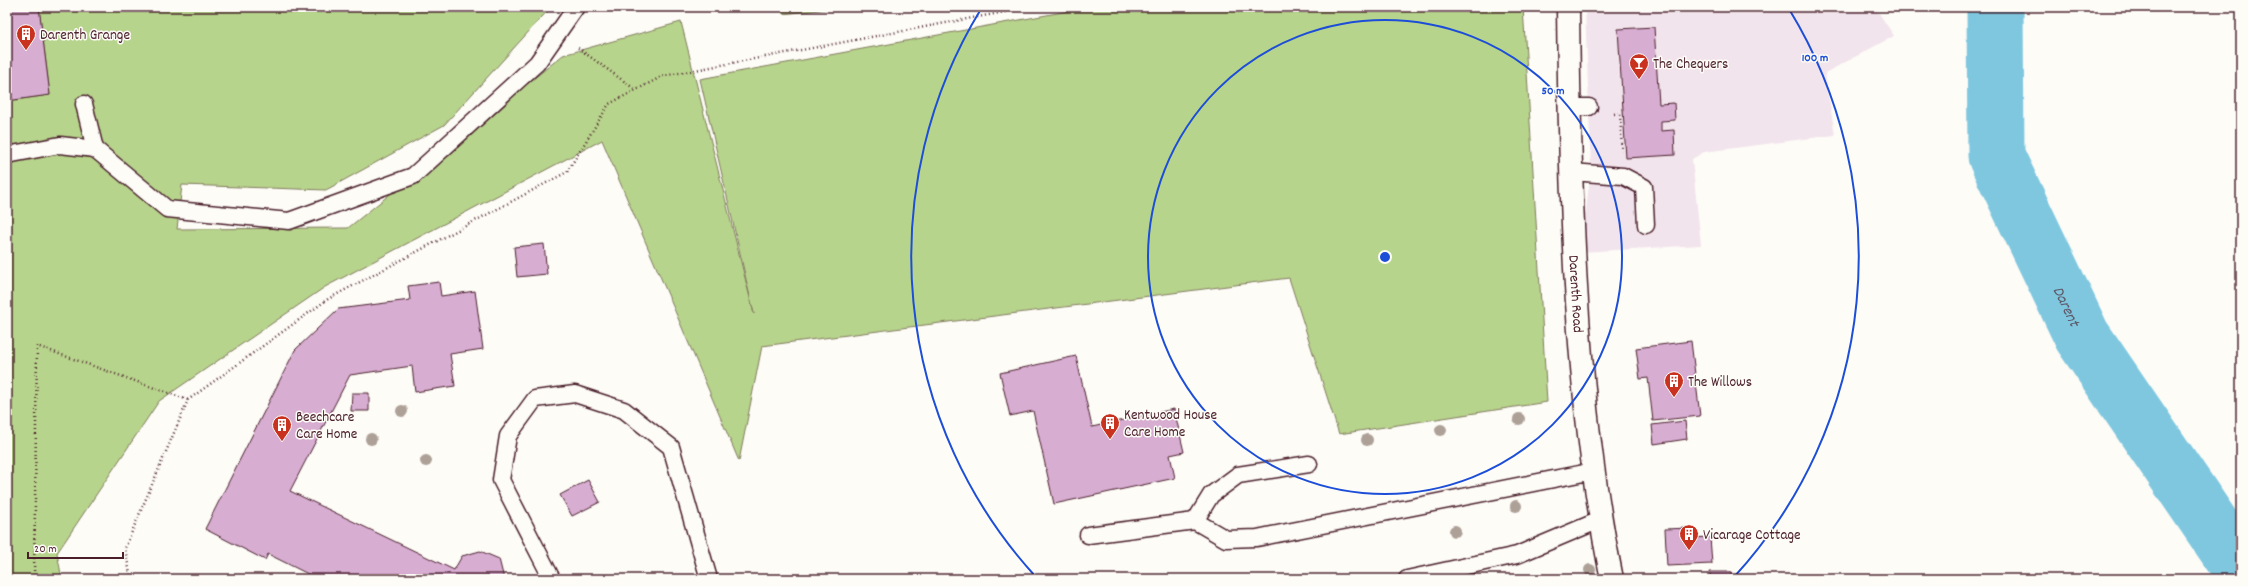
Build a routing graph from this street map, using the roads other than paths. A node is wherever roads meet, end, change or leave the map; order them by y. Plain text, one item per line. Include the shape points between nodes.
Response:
1 (576, 7) edge
2 (1568, 7) edge
3 (84, 104) dead end
4 (95, 149) junction
5 (7, 155) edge
6 (1572, 172) junction
7 (1646, 225) dead end
8 (1309, 464) dead end
9 (1594, 471) junction
10 (1600, 520) junction
11 (1195, 521) junction
12 (1088, 535) dead end
13 (552, 579) edge
14 (709, 579) edge
15 (1407, 579) edge
16 (1612, 579) edge

1 - 4 lane via 538,64 413,176 289,221 167,209
2 - 6 street, Darenth Road via 1579,107
3 - 4 lane
4 - 5 lane via 60,145
6 - 7 lane via 1623,176 1644,187
6 - 9 street, Darenth Road via 1578,310
8 - 11 lane via 1238,475 1211,495
9 - 10 street, Darenth Road
9 - 11 lane via 1257,538 1226,539
10 - 15 lane via 1517,555
10 - 16 street, Darenth Road
11 - 12 lane
13 - 14 lane via 501,480 508,436 535,399 575,394 624,410 671,446

